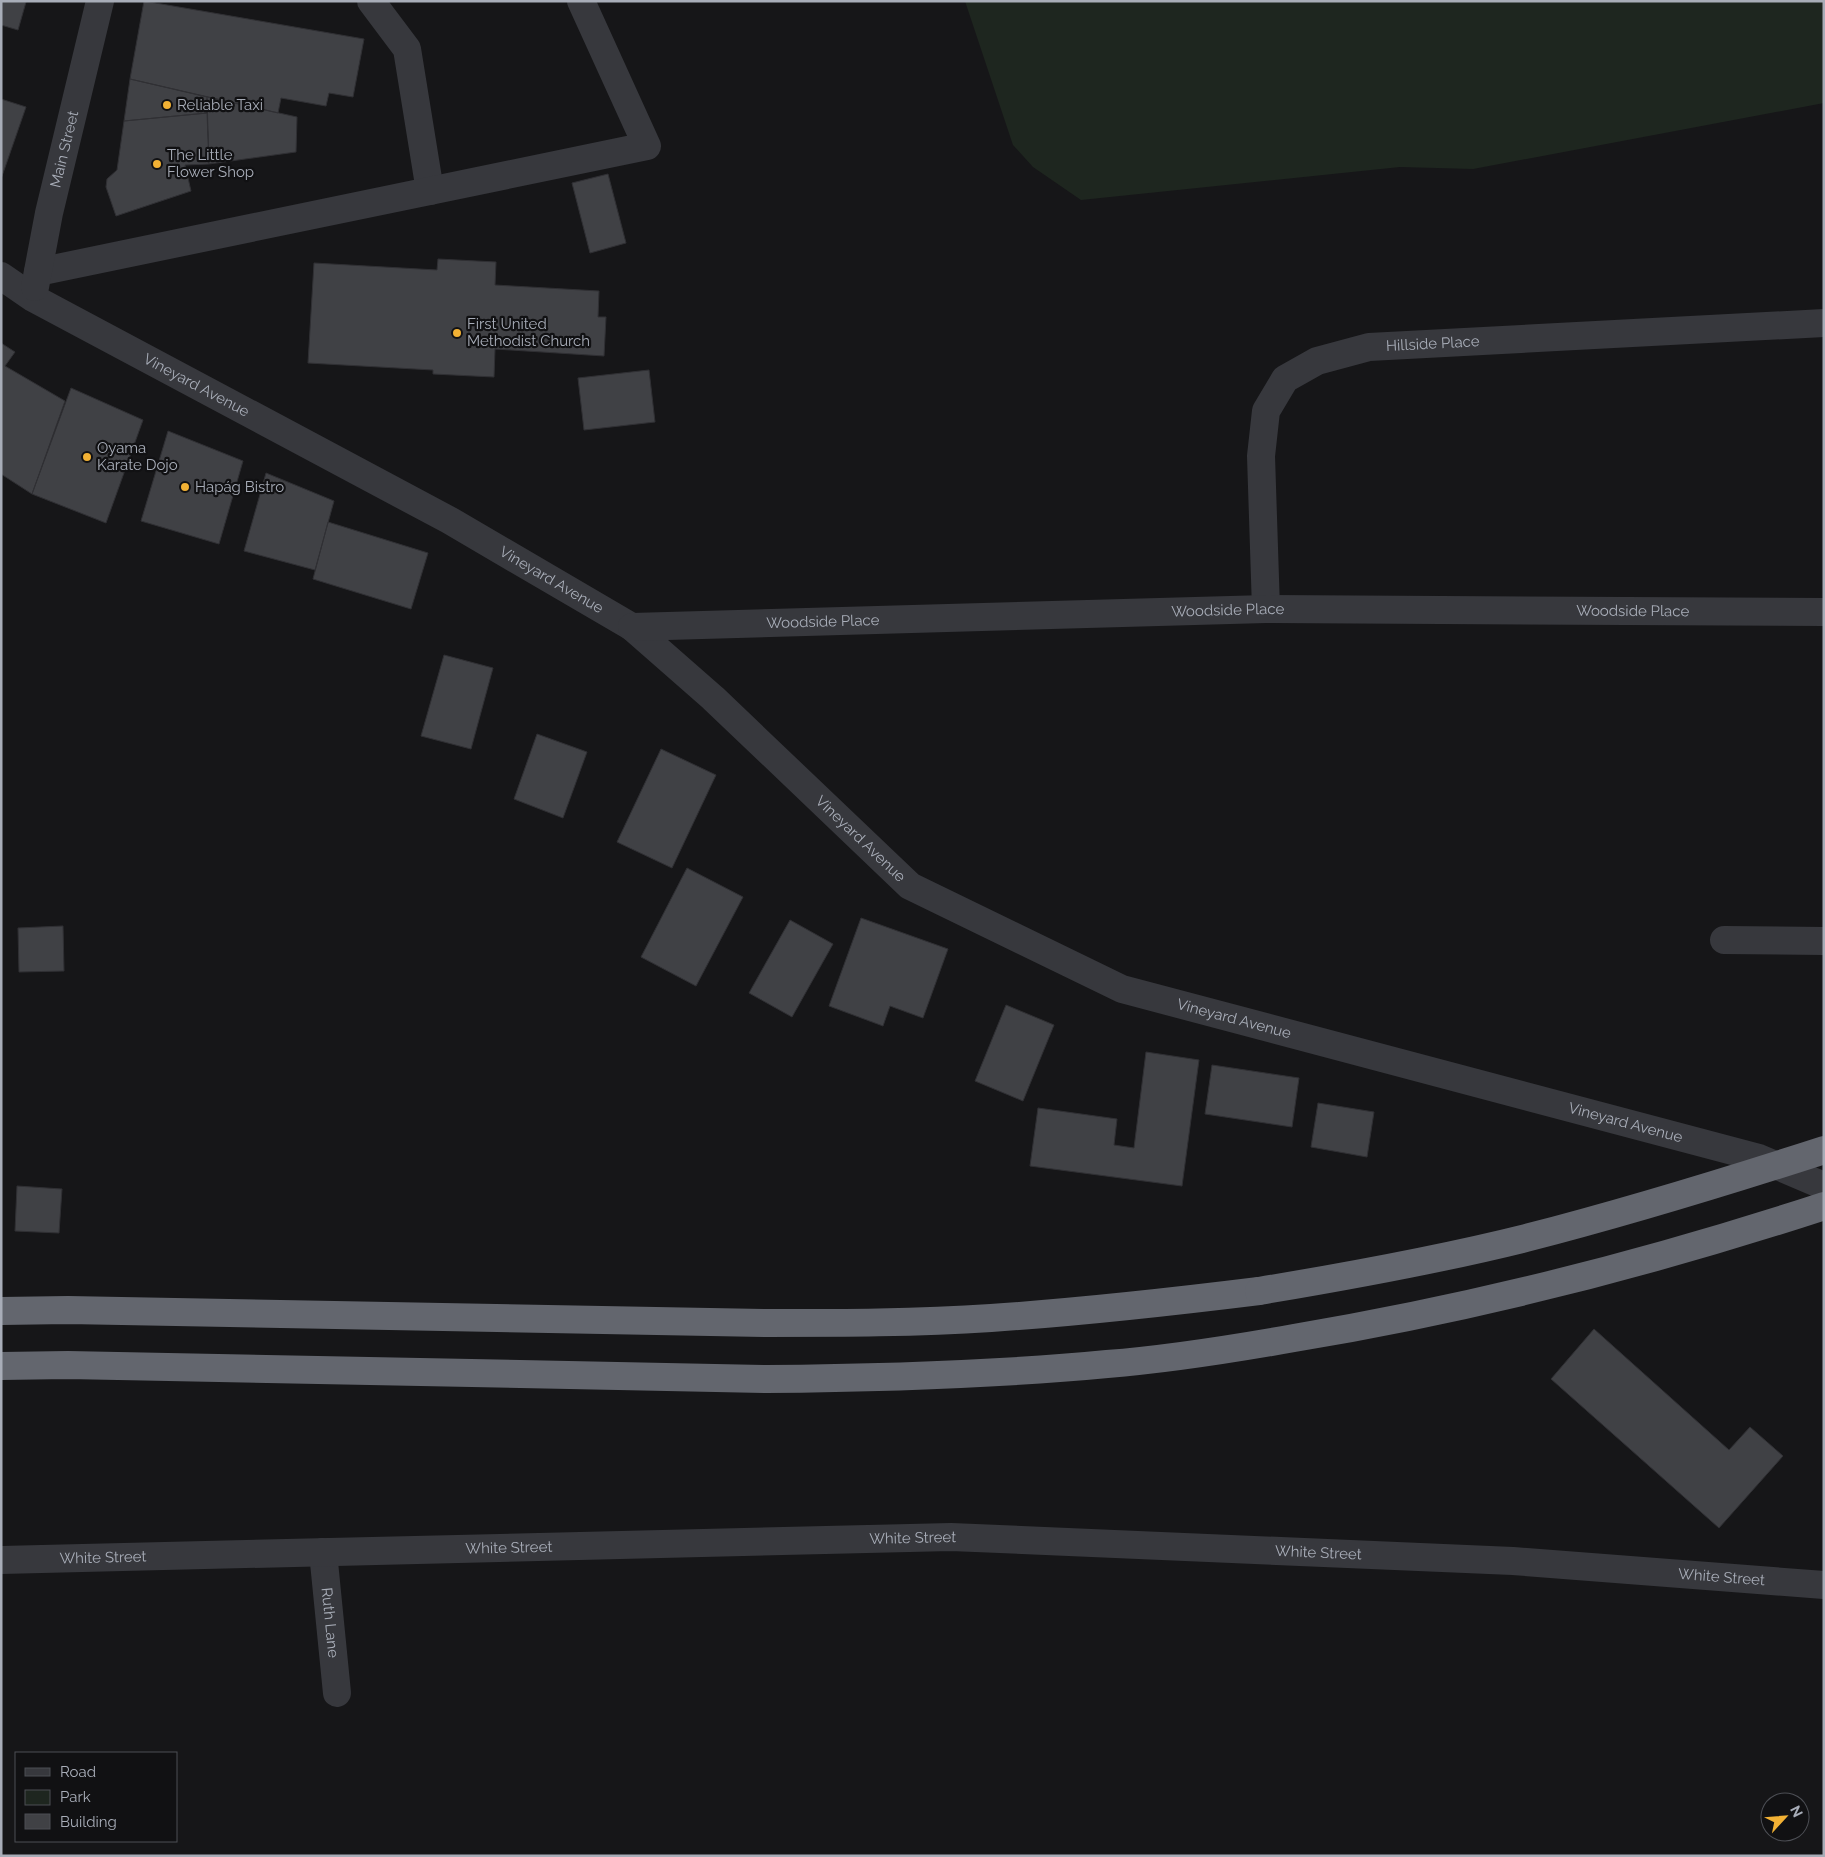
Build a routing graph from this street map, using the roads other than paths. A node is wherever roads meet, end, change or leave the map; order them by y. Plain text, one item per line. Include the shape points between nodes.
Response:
1 (100, 1) edge
2 (371, 1) edge
3 (581, 1) edge
4 (430, 191) junction
5 (38, 272) junction
6 (1, 276) edge
7 (33, 298) junction
8 (1824, 323) edge
9 (1266, 609) junction
10 (1824, 612) edge
11 (632, 627) junction
12 (1724, 940) dead end
13 (1824, 941) edge
14 (1824, 1150) edge
15 (1824, 1186) edge
16 (1824, 1206) edge
17 (1, 1311) edge
18 (1, 1366) edge
19 (323, 1552) junction
20 (1, 1560) edge
21 (1824, 1585) edge
22 (337, 1693) dead end

1 - 5 street, Main Street via 48,213
2 - 4 street via 408,49
3 - 4 street via 647,146
4 - 5 street
5 - 7 street, Main Street
6 - 7 street, Vineyard Avenue
7 - 11 street, Vineyard Avenue via 449,520
8 - 9 street, Hillside Place via 1369,347 1317,361 1286,379 1266,412 1261,456
9 - 10 street, Woodside Place
9 - 11 street, Woodside Place
11 - 15 street, Vineyard Avenue via 713,698 910,886 1122,989 1759,1158
12 - 13 street
14 - 17 highway, bridge via 1641,1207 1525,1238 1259,1291 1103,1309 878,1323
16 - 18 highway via 1655,1258 1538,1289 1334,1331 1219,1351 1108,1364 879,1378
19 - 20 street, White Street
19 - 21 street, White Street via 951,1537 1513,1561
19 - 22 street, Ruth Lane

